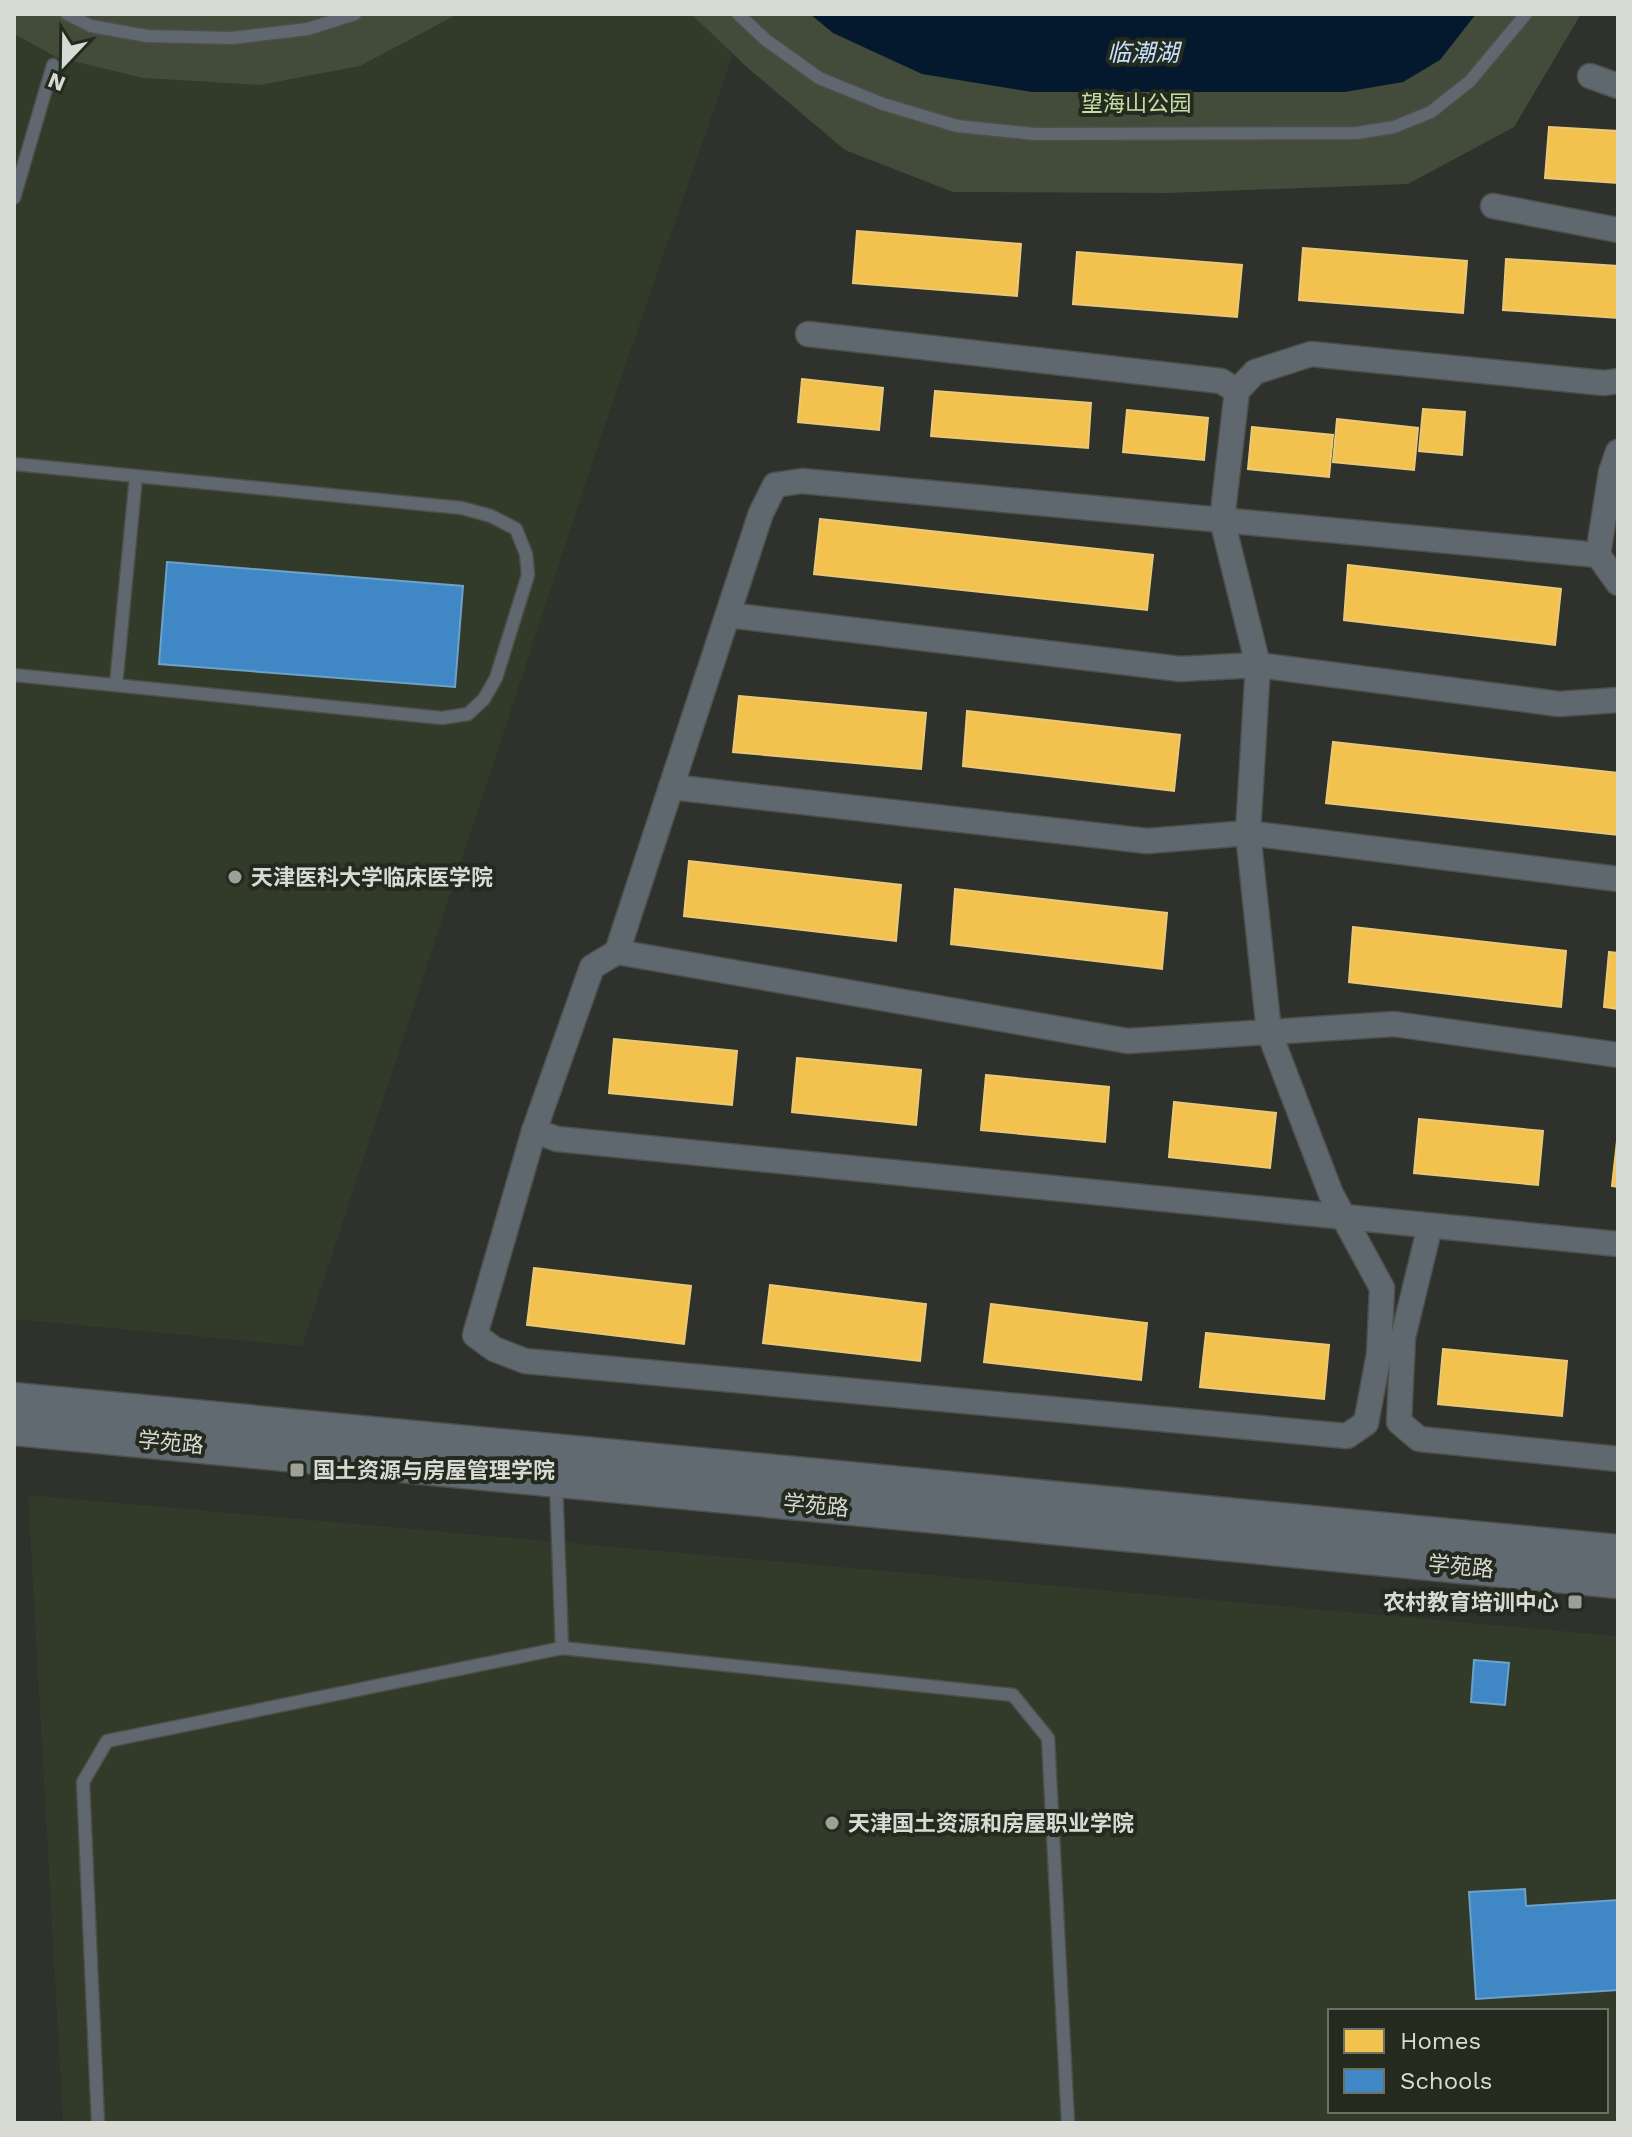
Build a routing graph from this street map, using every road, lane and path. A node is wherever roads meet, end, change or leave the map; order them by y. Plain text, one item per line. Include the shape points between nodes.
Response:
1 (67, 14) edge
2 (355, 14) edge
3 (738, 14) edge
4 (1526, 14) edge
5 (53, 65) dead end
6 (1590, 76) dead end
7 (1618, 86) edge
8 (14, 198) edge
9 (1493, 206) dead end
10 (1618, 230) edge
11 (808, 334) dead end
12 (1618, 381) edge
13 (1237, 391) junction
14 (1618, 452) edge
15 (14, 464) edge
16 (136, 476) junction
17 (1222, 520) junction
18 (1598, 555) junction
19 (1618, 583) edge
20 (728, 615) junction
21 (1258, 665) junction
22 (14, 675) edge
23 (116, 685) junction
24 (1618, 700) edge
25 (671, 787) junction
26 (1248, 833) junction
27 (1618, 879) edge
28 (617, 952) junction
29 (1269, 1032) junction
30 (1618, 1055) edge
31 (534, 1131) junction
32 (1343, 1218) junction
33 (1430, 1226) junction
34 (1618, 1244) edge
35 (14, 1400) edge
36 (14, 1428) edge
37 (1618, 1459) edge
38 (556, 1478) junction
39 (1618, 1552) edge
40 (1618, 1581) edge
41 (562, 1648) junction
42 (98, 2123) edge
43 (1068, 2123) edge

1 - 2 lane via 91,26 147,36 232,38 308,29
3 - 4 lane via 819,78 883,104 957,126 1035,134 1357,133 1394,127 1431,112 1470,81
5 - 8 lane
6 - 7 street
9 - 10 street
11 - 13 street via 1221,381
12 - 13 street via 1311,354 1255,372
13 - 17 street
14 - 18 street
15 - 16 lane
16 - 23 lane
16 - 23 lane via 462,508 516,529 528,575 496,678 468,714 442,718
17 - 18 street
17 - 20 street via 802,481 775,485
17 - 21 street
18 - 19 street
20 - 21 street via 1180,669
20 - 25 street
21 - 24 street via 1559,704
21 - 26 street
22 - 23 lane
25 - 26 street via 1147,841
25 - 28 street
26 - 27 street
26 - 29 street
28 - 29 street via 1128,1041
28 - 31 street via 592,967
29 - 30 street via 1394,1024
29 - 32 street
31 - 32 street via 557,1139
31 - 32 street via 475,1335 525,1361 1347,1436 1366,1423 1379,1354 1382,1288
32 - 33 street
33 - 34 street
33 - 37 street via 1403,1337 1399,1422 1419,1439
35 - 39 street, 学苑路
36 - 38 street, 学苑路
38 - 40 street, 学苑路
38 - 41 lane
41 - 42 lane via 107,1741 83,1782
41 - 43 lane via 1013,1695 1048,1738

